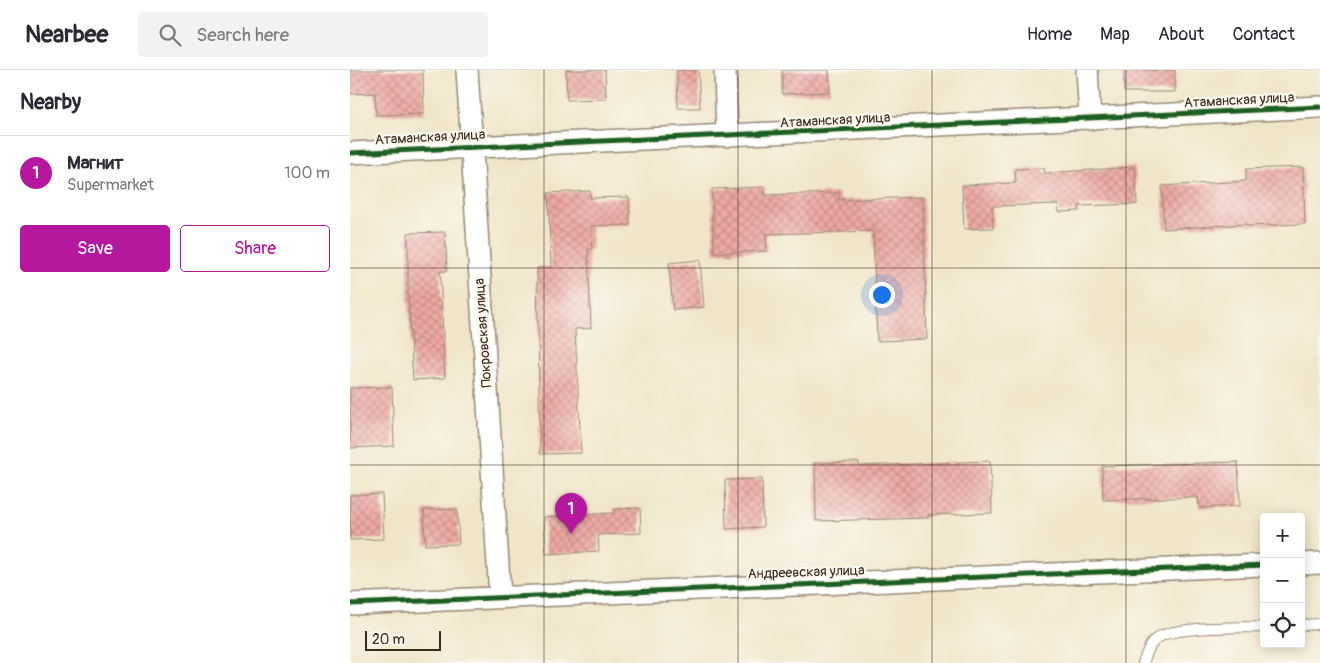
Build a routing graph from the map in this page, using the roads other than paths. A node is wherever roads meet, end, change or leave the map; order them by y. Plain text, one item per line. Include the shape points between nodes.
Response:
1 (467, 70) edge
2 (724, 70) edge
3 (1087, 70) edge
4 (1320, 107) edge
5 (1090, 119) junction
6 (727, 136) junction
7 (471, 146) junction
8 (350, 153) edge
9 (1320, 563) edge
10 (1305, 564) edge
11 (1260, 565) edge
12 (500, 596) junction
13 (350, 604) edge
14 (1320, 624) edge
15 (1305, 625) edge
16 (1260, 627) edge
17 (1143, 663) edge

1 - 7 street, Покровская улица
2 - 6 street
3 - 5 street
4 - 5 street, Атаманская улица
5 - 6 street, Атаманская улица
6 - 7 street, Атаманская улица
7 - 8 street, Атаманская улица
7 - 12 street, Покровская улица
9 - 10 street
11 - 12 street, Андреевская улица
12 - 13 street, Андреевская улица
14 - 15 lane
16 - 17 lane via 1174,632 1158,638 1148,647

